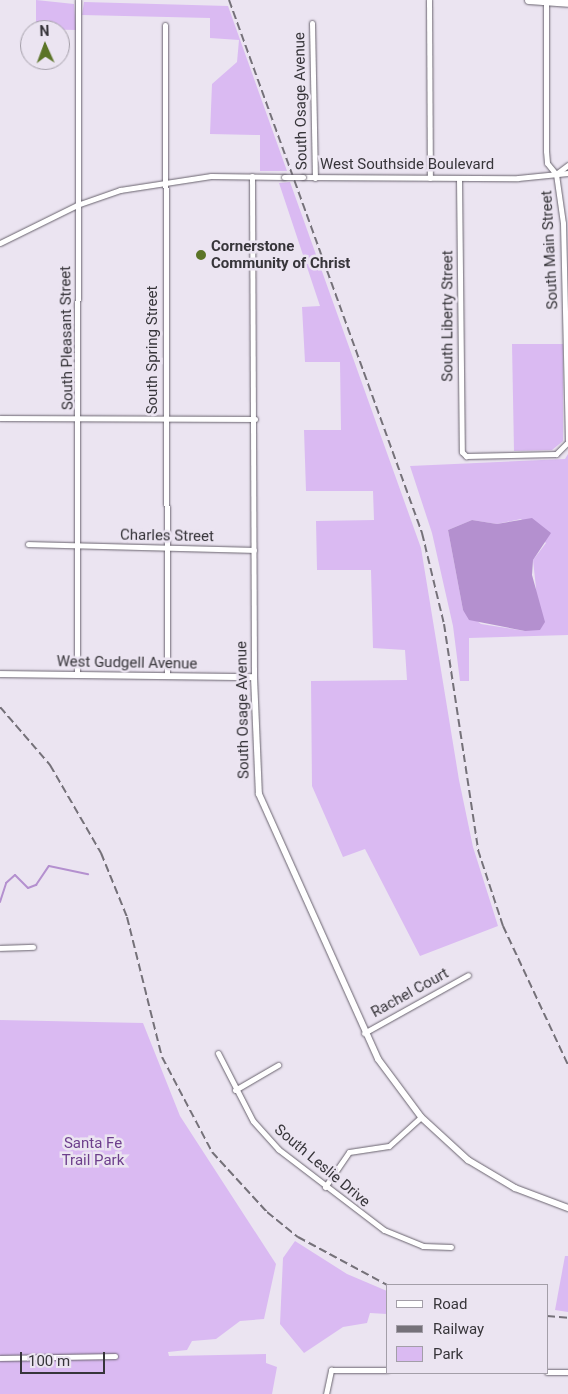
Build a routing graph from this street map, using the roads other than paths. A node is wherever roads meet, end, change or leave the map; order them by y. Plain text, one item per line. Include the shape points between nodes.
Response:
1 (78, 0) edge
2 (429, 0) edge
3 (529, 0) edge
4 (546, 3) junction
5 (568, 3) edge
6 (312, 23) dead end
7 (165, 25) dead end
8 (568, 165) edge
9 (568, 173) edge
10 (556, 174) junction
11 (252, 176) junction
12 (315, 178) junction
13 (430, 178) junction
14 (459, 178) junction
15 (165, 180) junction
16 (78, 205) junction
17 (0, 243) edge
18 (0, 418) edge
19 (80, 418) junction
20 (166, 419) junction
21 (254, 419) junction
22 (568, 441) edge
23 (564, 450) joint
24 (28, 544) dead end
25 (80, 547) junction
26 (166, 548) junction
27 (254, 550) junction
28 (0, 674) edge
29 (76, 675) junction
30 (167, 676) junction
31 (254, 677) junction
32 (34, 947) dead end
33 (0, 948) edge
34 (468, 975) dead end
35 (364, 1033) junction
36 (218, 1053) dead end
37 (278, 1066) dead end
38 (235, 1090) junction
39 (421, 1118) junction
40 (324, 1187) junction
41 (568, 1208) edge
42 (451, 1247) dead end
43 (115, 1356) dead end
44 (0, 1358) edge
45 (386, 1370) edge
46 (548, 1372) edge
47 (565, 1372) edge
48 (326, 1394) edge

1 - 16 street, South Pleasant Street
2 - 13 street
3 - 4 main road
4 - 5 main road
4 - 10 street, South Main Street via 546,151 547,163
6 - 12 street, South Osage Avenue
7 - 15 street, South Spring Street
8 - 10 street
9 - 10 street, West Southside Boulevard
10 - 14 street, West Southside Boulevard
10 - 22 street, South Main Street via 563,223
11 - 12 street, West Southside Boulevard, bridge
11 - 15 street, West Southside Boulevard
11 - 21 street, South Osage Avenue
12 - 13 street, West Southside Boulevard
13 - 14 street, West Southside Boulevard
14 - 23 street, South Liberty Street via 463,454 556,454
15 - 16 street, West Southside Boulevard
15 - 20 street, South Spring Street
16 - 17 street, West Southside Boulevard
16 - 19 street, South Pleasant Street
18 - 19 street
19 - 20 street
19 - 25 street, South Pleasant Street
20 - 21 street
20 - 26 street, South Spring Street
21 - 27 street, South Osage Avenue
22 - 23 street, South Main Street
24 - 25 street, Charles Street
25 - 26 street, Charles Street
25 - 29 street, South Pleasant Street
26 - 27 street, Charles Street
26 - 30 street, South Spring Street
27 - 31 street, South Osage Avenue
28 - 29 street, West Gudgell Avenue
29 - 30 street, West Gudgell Avenue
30 - 31 street, West Gudgell Avenue
31 - 35 street, South Osage Avenue via 259,794
32 - 33 street
34 - 35 street, Rachel Court
35 - 39 street, South Osage Avenue via 392,1081
36 - 38 street, South Leslie Drive
37 - 38 street
38 - 40 street, South Leslie Drive via 253,1121 278,1149
39 - 40 street via 389,1146 349,1152
39 - 41 street, South Osage Avenue via 488,1174
40 - 42 street, South Leslie Drive via 403,1240
43 - 44 street
45 - 48 street via 338,1368 326,1376
46 - 47 street

